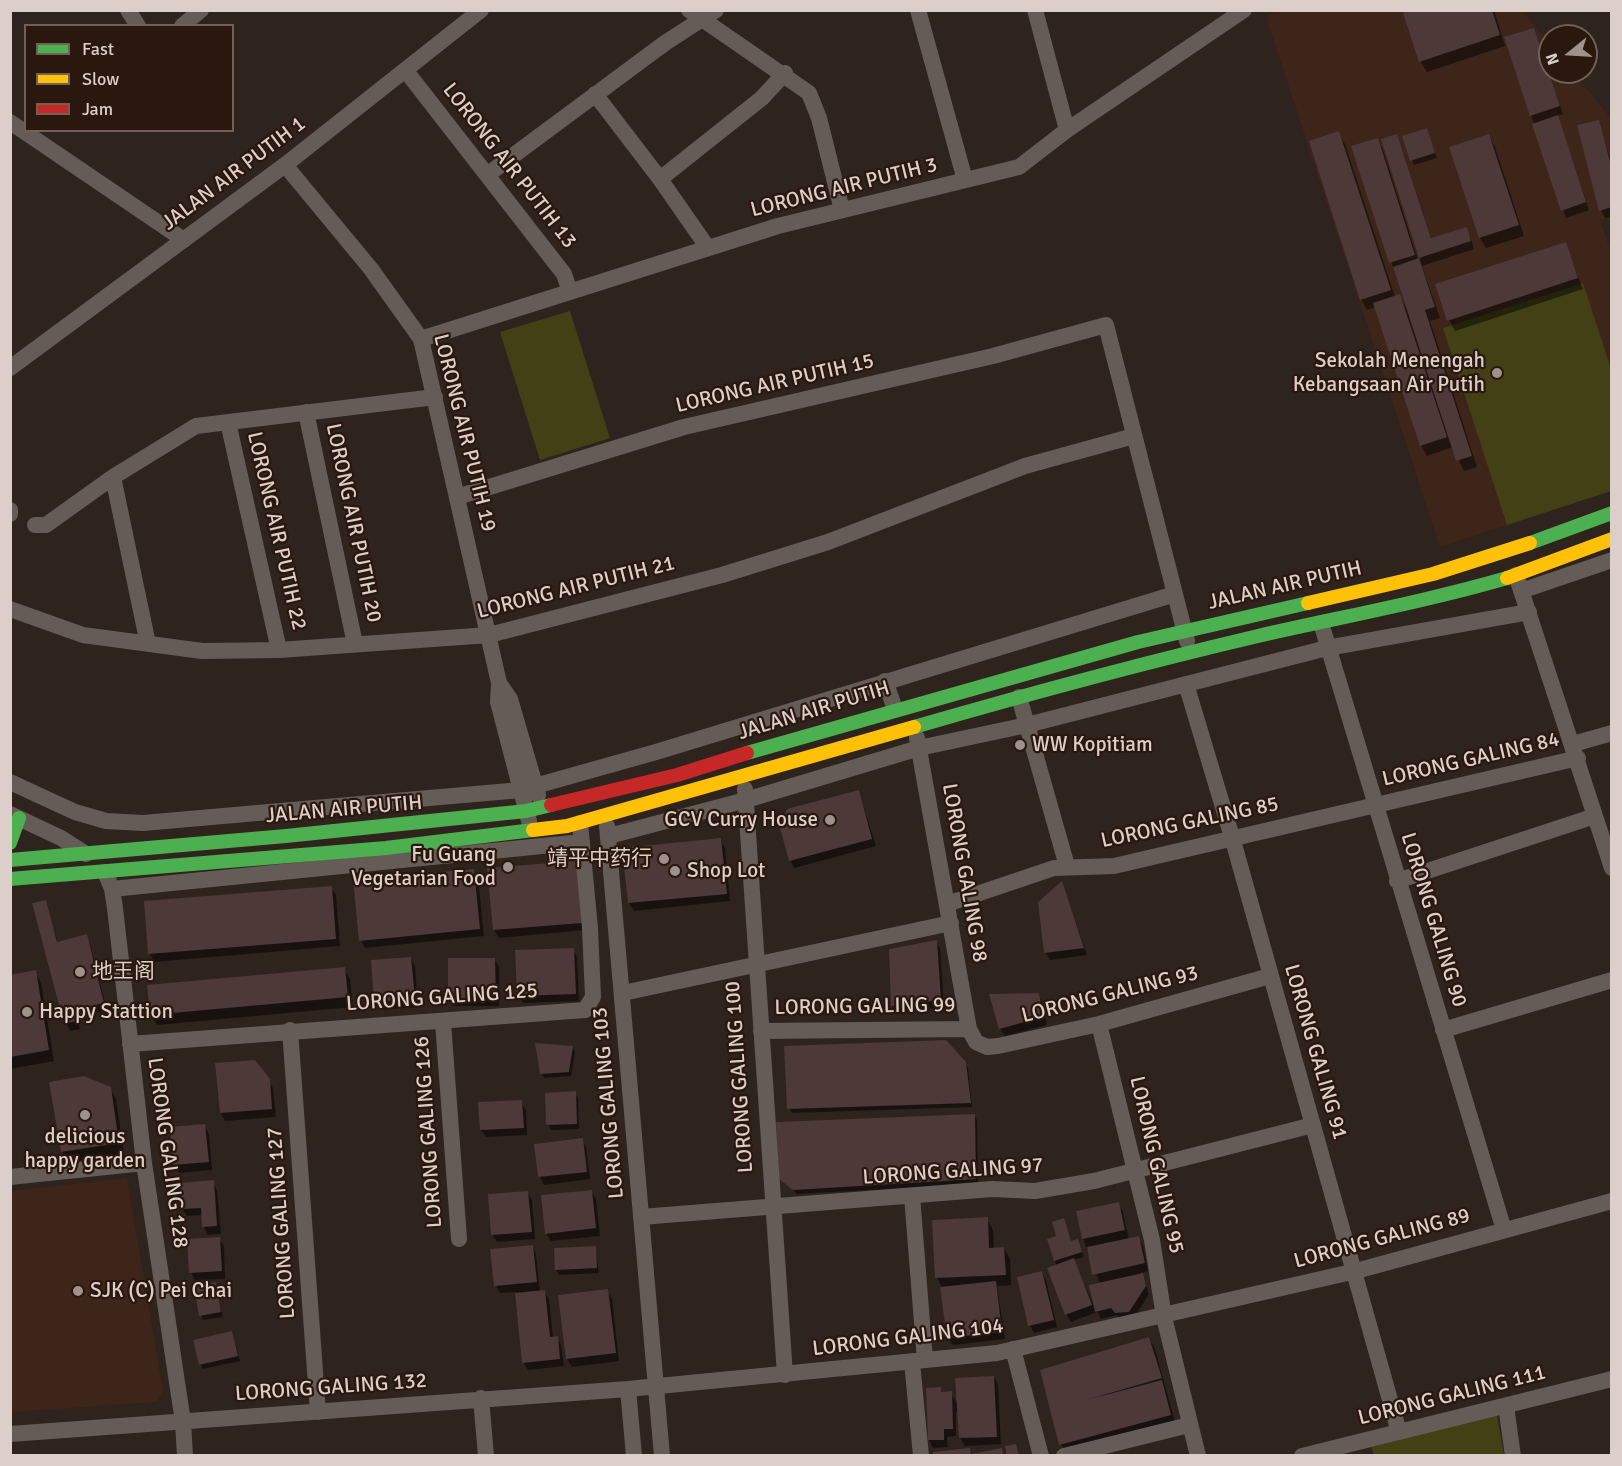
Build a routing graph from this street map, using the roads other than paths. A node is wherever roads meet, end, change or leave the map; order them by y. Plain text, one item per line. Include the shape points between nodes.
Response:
1 (128, 10) edge
2 (201, 10) edge
3 (481, 10) edge
4 (918, 10) edge
5 (1035, 10) edge
6 (1244, 10) edge
7 (702, 14) edge
8 (137, 24) edge
9 (184, 24) edge
10 (406, 71) junction
11 (784, 74) junction
12 (595, 94) junction
13 (10, 122) edge
14 (24, 128) edge
15 (1067, 130) junction
16 (44, 136) edge
17 (285, 165) junction
18 (487, 175) junction
19 (660, 179) junction
20 (965, 180) junction
21 (842, 210) junction
22 (184, 240) junction
23 (708, 248) junction
24 (570, 292) junction
25 (421, 339) junction
26 (10, 368) edge
27 (435, 396) junction
28 (306, 412) junction
29 (228, 422) junction
30 (1134, 436) junction
31 (113, 477) junction
32 (458, 497) junction
33 (10, 510) edge
34 (1611, 513) edge
35 (10, 514) edge
36 (35, 525) dead end
37 (1611, 539) edge
38 (1611, 560) edge
39 (1519, 583) junction
40 (1174, 594) junction
41 (10, 609) edge
42 (1529, 612) junction
43 (1321, 623) junction
44 (1184, 632) junction
45 (489, 635) junction
46 (148, 644) junction
47 (355, 644) junction
48 (1327, 648) junction
49 (279, 650) junction
50 (1190, 653) junction
51 (885, 681) junction
52 (1186, 684) junction
53 (1019, 697) junction
54 (895, 709) junction
55 (759, 719) junction
56 (1027, 725) junction
57 (915, 726) junction
58 (1611, 733) edge
59 (854, 744) junction
60 (767, 747) junction
61 (919, 748) junction
62 (1575, 751) junction
63 (861, 766) junction
64 (744, 776) junction
65 (10, 782) edge
66 (528, 788) junction
67 (746, 800) junction
68 (1374, 806) junction
69 (534, 809) junction
70 (280, 813) junction
71 (15, 816) edge
72 (606, 816) junction
73 (1595, 816) junction
74 (580, 823) junction
75 (538, 830) junction
76 (286, 836) junction
77 (609, 836) junction
78 (1232, 837) junction
79 (582, 842) junction
80 (10, 843) edge
81 (86, 854) junction
82 (10, 860) edge
83 (1067, 866) junction
84 (1611, 868) edge
85 (105, 872) junction
86 (10, 879) edge
87 (1397, 881) junction
88 (112, 889) junction
89 (947, 904) junction
90 (951, 923) junction
91 (755, 965) junction
92 (1270, 976) junction
93 (1611, 980) edge
94 (622, 993) junction
95 (444, 1022) junction
96 (1099, 1024) junction
97 (969, 1029) junction
98 (290, 1030) junction
99 (761, 1030) junction
100 (1443, 1030) junction
101 (130, 1044) junction
102 (1313, 1125) junction
103 (144, 1163) junction
104 (1135, 1171) junction
105 (10, 1177) edge
106 (912, 1196) junction
107 (1611, 1201) edge
108 (772, 1207) junction
109 (641, 1217) junction
110 (1503, 1230) junction
111 (459, 1239) dead end
112 (1356, 1272) junction
113 (1164, 1317) junction
114 (1013, 1349) junction
115 (918, 1361) junction
116 (785, 1375) junction
117 (1611, 1379) edge
118 (656, 1386) junction
119 (628, 1389) junction
120 (481, 1398) junction
121 (1506, 1406) junction
122 (318, 1412) junction
123 (183, 1422) junction
124 (1189, 1425) junction
125 (1399, 1432) junction
126 (10, 1434) edge
127 (1357, 1449) edge
128 (185, 1455) edge
129 (486, 1455) edge
130 (634, 1455) edge
131 (662, 1455) edge
132 (921, 1455) edge
133 (1041, 1455) edge
134 (1064, 1455) edge
135 (1198, 1455) edge
136 (1302, 1455) edge
137 (1513, 1455) edge

1 - 8 street
2 - 9 street
3 - 10 street, JALAN AIR PUTIH 1
4 - 20 street
5 - 15 street
6 - 15 street, LORONG AIR PUTIH 3
7 - 11 street
7 - 12 street
10 - 17 street, JALAN AIR PUTIH 1
10 - 18 street, LORONG AIR PUTIH 13
11 - 19 street via 762,98
11 - 21 street via 809,93
12 - 18 street
12 - 19 street
13 - 14 street
15 - 20 street, LORONG AIR PUTIH 3 via 1019,167
16 - 22 street
17 - 22 street, JALAN AIR PUTIH 1
17 - 25 street, LORONG AIR PUTIH 19 via 372,269
18 - 24 street, LORONG AIR PUTIH 13 via 564,274
19 - 23 street
20 - 21 street, LORONG AIR PUTIH 3
21 - 23 street, LORONG AIR PUTIH 3
22 - 26 street, JALAN AIR PUTIH 1
23 - 24 street, LORONG AIR PUTIH 3
24 - 25 street, LORONG AIR PUTIH 3
25 - 27 street, LORONG AIR PUTIH 19
27 - 28 street
27 - 32 street, LORONG AIR PUTIH 19
28 - 29 street
28 - 47 street, LORONG AIR PUTIH 20
29 - 31 street via 196,426
29 - 49 street, LORONG AIR PUTIH 22
30 - 32 street, LORONG AIR PUTIH 15 via 1106,326 684,427
30 - 40 street
30 - 45 street, LORONG AIR PUTIH 21 via 1025,466 828,542 722,575
31 - 36 street via 46,525
31 - 46 street
32 - 45 street, LORONG AIR PUTIH 19
33 - 35 street
34 - 44 street, JALAN AIR PUTIH via 1433,574
37 - 39 street, JALAN AIR PUTIH
38 - 39 street
39 - 42 street
39 - 43 street, JALAN AIR PUTIH
40 - 44 street
40 - 51 street
41 - 46 street, LORONG AIR PUTIH 21 via 72,632
42 - 48 street
42 - 62 street
43 - 48 street, LORONG GALING 90
43 - 50 street, JALAN AIR PUTIH
44 - 50 street
44 - 54 street, JALAN AIR PUTIH
45 - 47 street, LORONG AIR PUTIH 21
45 - 66 street, LORONG AIR PUTIH 19 via 500,683 498,702
46 - 49 street, LORONG AIR PUTIH 21 via 202,651
47 - 49 street, LORONG AIR PUTIH 21
48 - 52 street
48 - 68 street, LORONG GALING 90
50 - 53 street, JALAN AIR PUTIH
51 - 54 street
51 - 55 street
52 - 56 street
52 - 78 street, LORONG GALING 91
53 - 56 street
53 - 57 street, JALAN AIR PUTIH
54 - 60 street, JALAN AIR PUTIH
55 - 60 street
55 - 66 street
56 - 61 street
56 - 83 street
57 - 59 street, JALAN AIR PUTIH
57 - 61 street, LORONG GALING 98
58 - 62 street, LORONG GALING 84
59 - 63 street
59 - 64 street, JALAN AIR PUTIH
60 - 69 street, JALAN AIR PUTIH via 677,775
61 - 63 street
61 - 89 street, LORONG GALING 98
62 - 68 street, LORONG GALING 84
62 - 73 street
63 - 67 street
64 - 67 street, LORONG GALING 100
64 - 72 street, JALAN AIR PUTIH
65 - 70 street via 75,812 106,821 143,823
66 - 69 street, LORONG AIR PUTIH 19
66 - 70 street
67 - 77 street
67 - 91 street, LORONG GALING 100
68 - 78 street, LORONG GALING 85
68 - 87 street, LORONG GALING 90
69 - 75 street, LORONG AIR PUTIH 19
69 - 76 street, JALAN AIR PUTIH
70 - 76 street
71 - 80 street
71 - 81 street
72 - 74 street, JALAN AIR PUTIH
72 - 77 street, LORONG GALING 103
73 - 84 street
73 - 87 street
74 - 75 street, JALAN AIR PUTIH
74 - 79 street
75 - 85 street, JALAN AIR PUTIH via 386,848
76 - 81 street, JALAN AIR PUTIH
77 - 94 street, LORONG GALING 103
78 - 83 street, LORONG GALING 85 via 1105,867
78 - 92 street, LORONG GALING 91
79 - 88 street
79 - 95 street, LORONG GALING 125 via 591,927 593,997 589,1007 578,1012
81 - 82 street, JALAN AIR PUTIH
81 - 85 street
83 - 89 street, LORONG GALING 85
85 - 86 street, JALAN AIR PUTIH
85 - 88 street, LORONG GALING 128
87 - 100 street, LORONG GALING 90
88 - 101 street, LORONG GALING 128
89 - 90 street, LORONG GALING 98
90 - 91 street
90 - 97 street, LORONG GALING 98
91 - 94 street
91 - 99 street, LORONG GALING 100
92 - 96 street, LORONG GALING 93
92 - 102 street, LORONG GALING 91
93 - 100 street
94 - 109 street, LORONG GALING 103
95 - 98 street, LORONG GALING 125
95 - 111 street, LORONG GALING 126
96 - 97 street, LORONG GALING 93 via 987,1047 976,1042
96 - 104 street, LORONG GALING 95
97 - 99 street, LORONG GALING 99
98 - 101 street, LORONG GALING 125
98 - 122 street, LORONG GALING 127
99 - 108 street, LORONG GALING 100
100 - 110 street, LORONG GALING 90
101 - 103 street, LORONG GALING 128
102 - 104 street, LORONG GALING 97
102 - 112 street, LORONG GALING 91
103 - 105 street
103 - 123 street, LORONG GALING 128
104 - 106 street, LORONG GALING 97 via 1035,1191 992,1189
104 - 113 street, LORONG GALING 95 via 1152,1240
106 - 108 street, LORONG GALING 97
106 - 115 street
107 - 110 street, LORONG GALING 89
108 - 109 street, LORONG GALING 97
108 - 116 street, LORONG GALING 100
109 - 118 street, LORONG GALING 103
110 - 112 street, LORONG GALING 89
112 - 113 street, LORONG GALING 89
112 - 125 street, LORONG GALING 91
113 - 114 street, LORONG GALING 104
113 - 124 street, LORONG GALING 95
114 - 115 street, LORONG GALING 104
114 - 133 street
115 - 116 street, LORONG GALING 104
115 - 132 street
116 - 118 street, LORONG GALING 104
117 - 121 street, LORONG GALING 111
118 - 119 street, LORONG GALING 132
118 - 131 street, LORONG GALING 103
119 - 120 street, LORONG GALING 132
119 - 130 street
120 - 122 street, LORONG GALING 132
120 - 129 street
121 - 125 street, LORONG GALING 111
121 - 137 street
122 - 123 street, LORONG GALING 132
123 - 126 street, LORONG GALING 132
123 - 128 street, LORONG GALING 128
124 - 134 street
124 - 135 street, LORONG GALING 95
125 - 127 street, LORONG GALING 111
127 - 136 street, LORONG GALING 111

